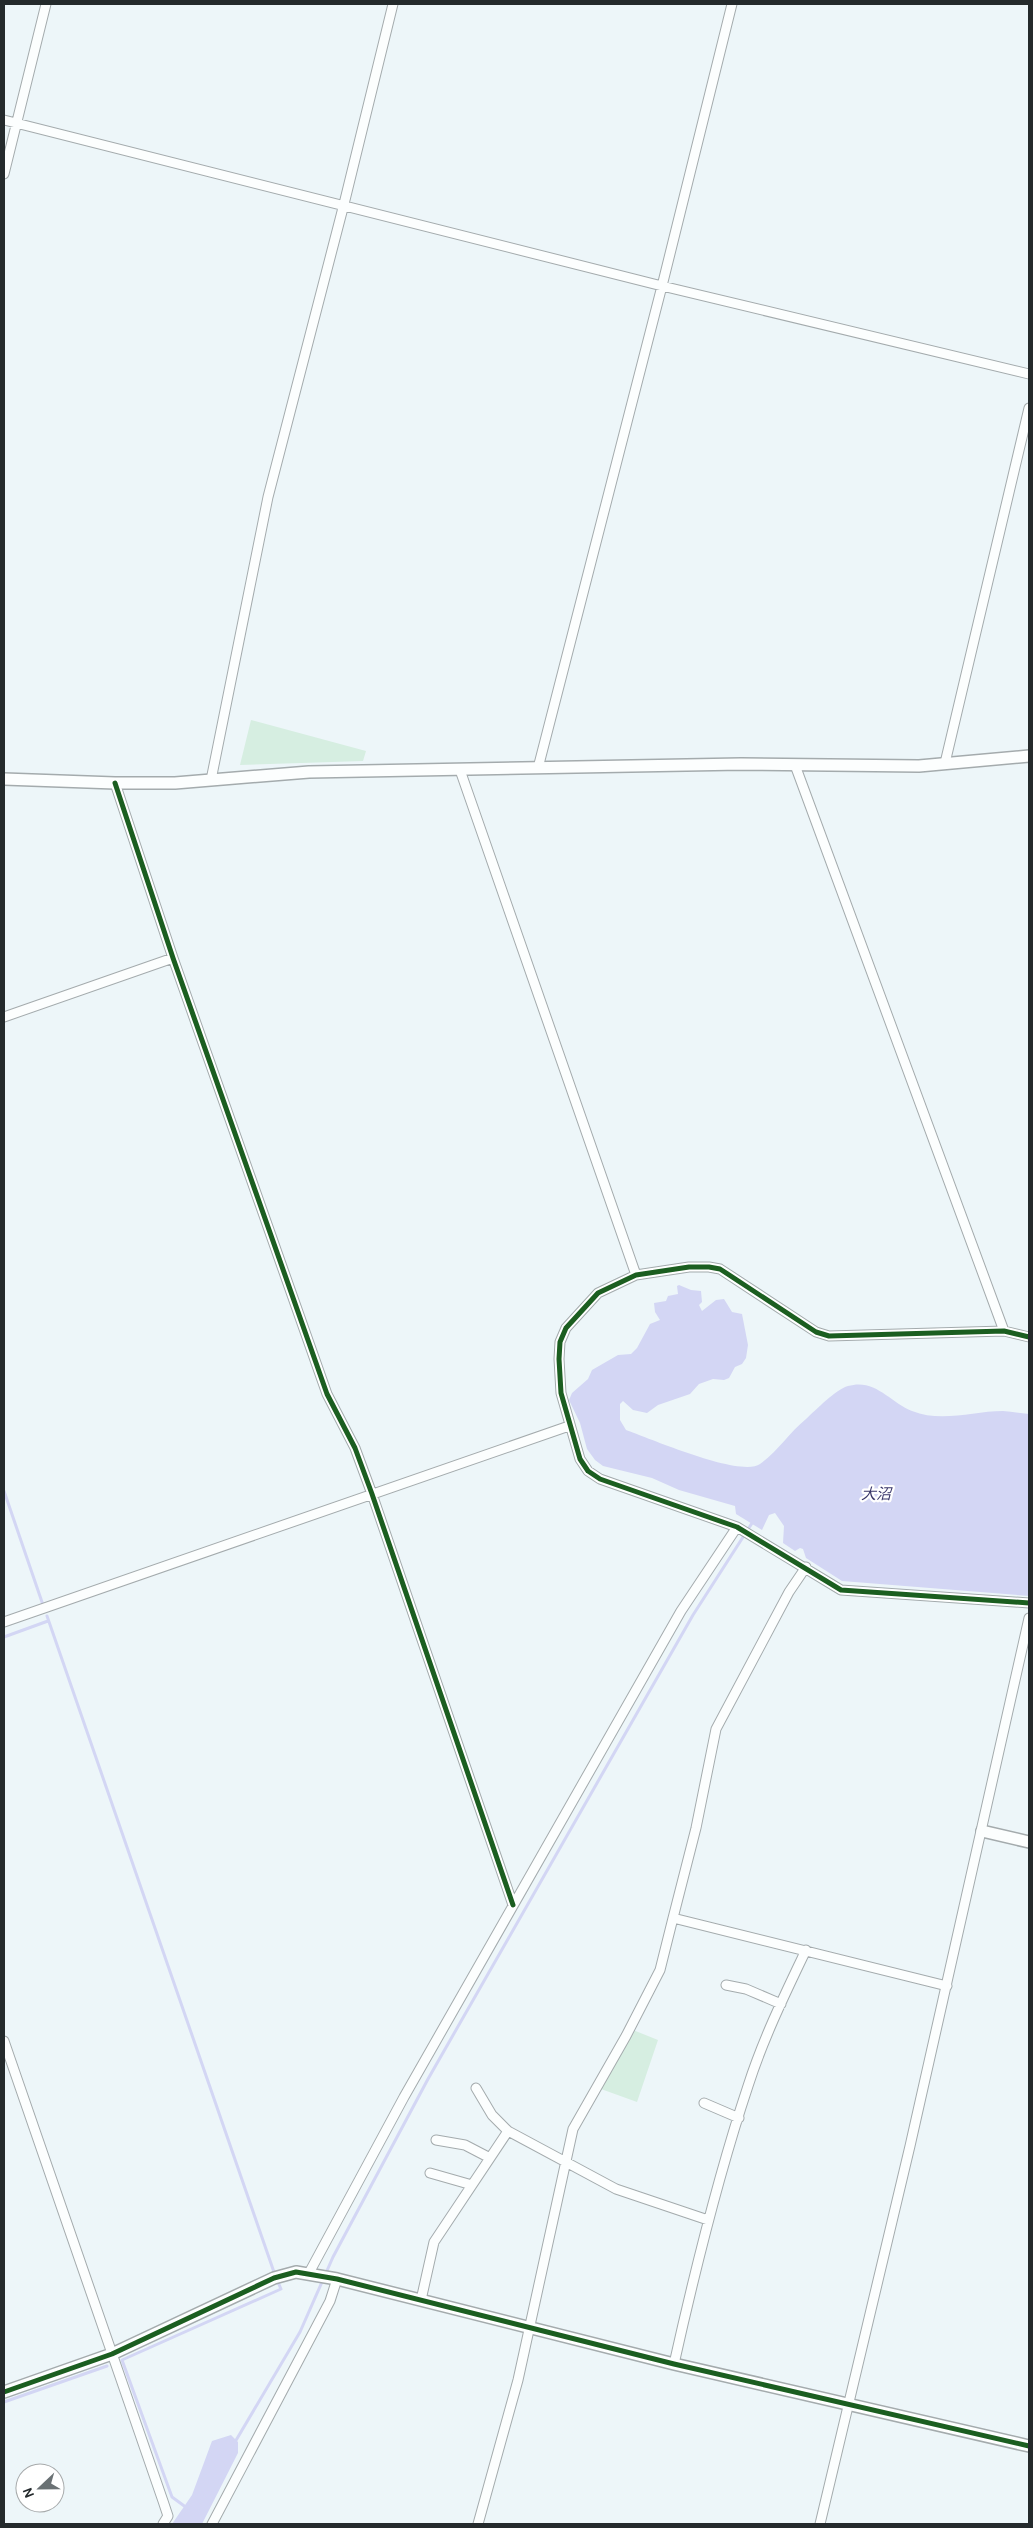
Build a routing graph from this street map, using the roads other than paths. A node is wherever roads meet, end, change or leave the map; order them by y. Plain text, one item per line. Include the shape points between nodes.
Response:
1 (46, 4) edge
2 (393, 4) edge
3 (732, 4) edge
4 (4, 120) edge
5 (15, 122) junction
6 (4, 174) edge
7 (344, 204) junction
8 (662, 286) junction
9 (1029, 374) edge
10 (1029, 408) edge
11 (1029, 756) edge
12 (945, 764) junction
13 (795, 765) junction
14 (538, 768) junction
15 (460, 770) junction
16 (4, 779) edge
17 (211, 780) junction
18 (115, 783) junction
19 (173, 958) junction
20 (4, 1017) edge
21 (636, 1275) junction
22 (1004, 1331) junction
23 (1029, 1337) edge
24 (569, 1426) junction
25 (372, 1494) junction
26 (743, 1530) junction
27 (806, 1567) junction
28 (1029, 1603) edge
29 (1029, 1618) edge
30 (4, 1622) edge
31 (982, 1831) junction
32 (1029, 1842) edge
33 (513, 1905) junction
34 (673, 1918) junction
35 (806, 1950) junction
36 (726, 1985) dead end
37 (947, 1986) junction
38 (781, 2004) junction
39 (4, 2042) edge
40 (476, 2088) dead end
41 (704, 2103) dead end
42 (739, 2118) junction
43 (508, 2131) junction
44 (436, 2140) dead end
45 (490, 2158) junction
46 (567, 2162) junction
47 (430, 2173) dead end
48 (472, 2185) junction
49 (708, 2220) junction
50 (311, 2274) junction
51 (333, 2278) junction
52 (420, 2300) junction
53 (528, 2328) junction
54 (112, 2354) junction
55 (674, 2364) junction
56 (4, 2392) edge
57 (847, 2404) junction
58 (1029, 2446) edge
59 (163, 2524) edge
60 (212, 2524) edge
61 (478, 2524) edge
62 (820, 2524) edge

1 - 5 street
2 - 7 street
3 - 8 street
4 - 5 street
5 - 6 street
5 - 7 street
7 - 8 street
7 - 17 street via 268,497
8 - 9 street
8 - 14 street
10 - 12 street
11 - 12 street
12 - 13 street
13 - 14 street
13 - 22 street
14 - 15 street
15 - 17 street via 309,772
15 - 21 street
16 - 18 street
17 - 18 street
18 - 19 street
19 - 20 street
19 - 25 street via 327,1394 355,1448
21 - 22 street via 689,1267 720,1269 816,1332 829,1336
21 - 24 street via 598,1293 566,1328 560,1342 561,1393
22 - 23 street
24 - 25 street
24 - 26 street via 580,1459 588,1471 600,1479
25 - 30 street
25 - 33 street
26 - 27 street
26 - 33 street via 681,1611
27 - 28 street via 841,1590
27 - 34 street via 788,1592 716,1728 696,1828
29 - 31 street
31 - 32 street
31 - 37 street
33 - 50 street via 404,2097
34 - 35 street
34 - 46 street via 660,1970 573,2129
35 - 37 street
35 - 38 street
36 - 38 street via 746,1989
37 - 57 street
38 - 42 street via 748,2086
39 - 54 street
40 - 43 street via 492,2115
41 - 42 street
42 - 49 street
43 - 45 street
43 - 46 street
44 - 45 street via 465,2145
45 - 48 street
46 - 49 street via 616,2189
46 - 53 street
47 - 48 street
48 - 52 street via 434,2242
49 - 55 street
50 - 51 street
50 - 54 street via 296,2272 277,2277
51 - 52 street
51 - 60 street via 330,2301
52 - 53 street
53 - 55 street
53 - 61 street via 518,2380
54 - 56 street
54 - 59 street via 168,2516
55 - 57 street
57 - 58 street
57 - 62 street

